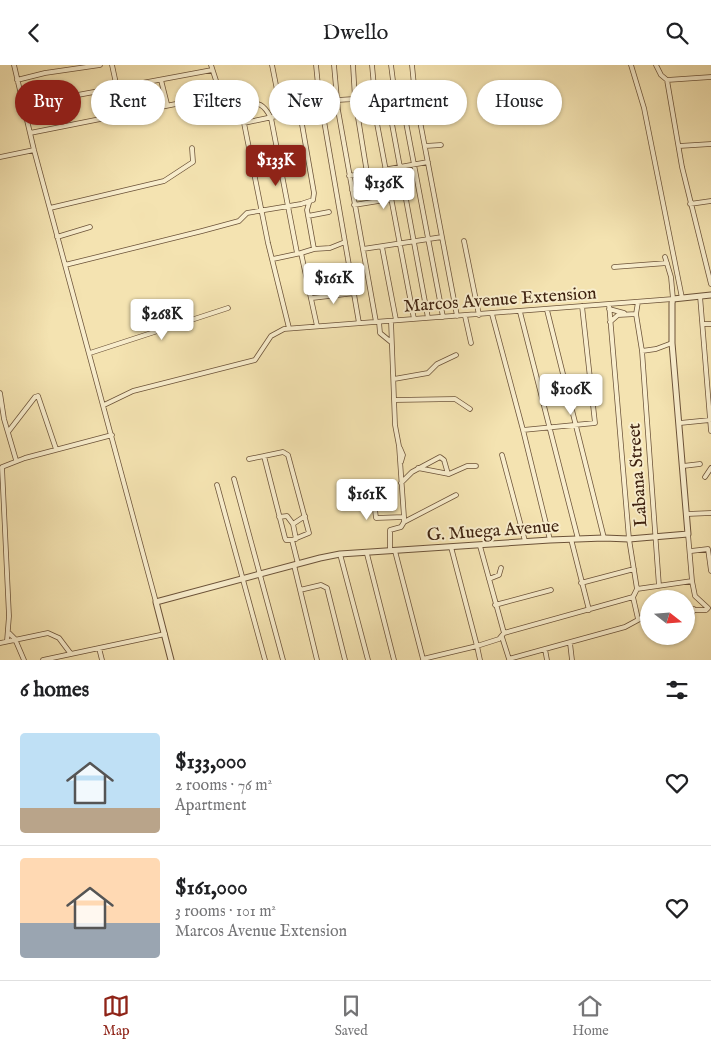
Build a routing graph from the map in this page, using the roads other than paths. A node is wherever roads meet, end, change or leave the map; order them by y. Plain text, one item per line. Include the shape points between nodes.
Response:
1 (14, 65) edge
2 (100, 65) edge
3 (112, 65) edge
4 (272, 65) edge
5 (316, 65) edge
6 (334, 65) edge
7 (353, 65) edge
8 (372, 65) edge
9 (391, 65) edge
10 (412, 65) edge
11 (631, 65) edge
12 (656, 65) edge
13 (211, 67) edge
14 (711, 77) edge
15 (17, 80) edge
16 (20, 80) edge
17 (115, 80) edge
18 (161, 80) edge
19 (215, 80) edge
20 (275, 80) edge
21 (317, 80) edge
22 (336, 80) edge
23 (354, 80) edge
24 (373, 80) edge
25 (393, 80) edge
26 (414, 80) edge
27 (667, 81) junction
28 (165, 97) edge
29 (175, 104) edge
30 (167, 105) junction
31 (259, 105) edge
32 (269, 114) edge
33 (269, 119) edge
34 (340, 122) edge
35 (28, 125) edge
36 (273, 125) edge
37 (302, 125) edge
38 (325, 125) edge
39 (359, 125) edge
40 (379, 125) edge
41 (392, 125) edge
42 (407, 125) edge
43 (421, 125) edge
44 (30, 133) junction
45 (711, 144) edge
46 (441, 145) dead end
47 (425, 146) junction
48 (679, 146) junction
49 (192, 148) dead end
50 (34, 150) junction
51 (0, 157) edge
52 (428, 162) junction
53 (414, 164) junction
54 (400, 167) junction
55 (386, 169) junction
56 (367, 173) junction
57 (349, 176) junction
58 (388, 185) junction
59 (352, 190) junction
60 (391, 199) junction
61 (711, 201) edge
62 (309, 203) junction
63 (690, 204) junction
64 (301, 205) junction
65 (354, 205) junction
66 (289, 206) junction
67 (50, 208) junction
68 (307, 210) junction
69 (265, 211) junction
70 (329, 212) dead end
71 (308, 217) junction
72 (90, 227) dead end
73 (57, 237) junction
74 (442, 237) junction
75 (428, 240) junction
76 (414, 241) junction
77 (464, 241) dead end
78 (345, 242) junction
79 (400, 243) junction
80 (382, 247) junction
81 (314, 249) junction
82 (363, 249) junction
83 (299, 253) junction
84 (665, 257) dead end
85 (273, 259) junction
86 (666, 263) junction
87 (65, 265) junction
88 (614, 267) dead end
89 (710, 268) edge
90 (711, 284) edge
91 (355, 293) junction
92 (711, 295) edge
93 (700, 296) junction
94 (312, 298) junction
95 (682, 298) junction
96 (673, 299) junction
97 (638, 302) junction
98 (609, 304) junction
99 (582, 306) junction
100 (228, 308) dead end
101 (609, 309) junction
102 (547, 310) junction
103 (520, 312) junction
104 (636, 313) junction
105 (492, 314) junction
106 (626, 314) junction
107 (465, 315) junction
108 (478, 315) junction
109 (457, 316) junction
110 (443, 317) junction
111 (428, 318) junction
112 (414, 319) junction
113 (393, 321) junction
114 (378, 322) junction
115 (610, 322) junction
116 (359, 323) junction
117 (703, 324) junction
118 (711, 324) edge
119 (317, 326) junction
120 (289, 328) junction
121 (391, 342) junction
122 (471, 343) dead end
123 (672, 343) junction
124 (706, 350) junction
125 (711, 350) edge
126 (642, 351) junction
127 (90, 353) junction
128 (456, 355) dead end
129 (394, 379) junction
130 (0, 393) edge
131 (395, 400) junction
132 (104, 405) junction
133 (470, 409) dead end
134 (710, 420) edge
135 (680, 423) junction
136 (576, 425) junction
137 (550, 428) junction
138 (524, 430) junction
139 (711, 431) edge
140 (8, 432) junction
141 (112, 435) junction
142 (56, 449) junction
143 (502, 455) dead end
144 (264, 456) junction
145 (250, 459) dead end
146 (16, 460) junction
147 (700, 464) dead end
148 (476, 466) dead end
149 (683, 466) junction
150 (418, 468) junction
151 (711, 468) edge
152 (448, 474) junction
153 (706, 477) dead end
154 (234, 479) dead end
155 (401, 483) junction
156 (217, 485) dead end
157 (456, 495) dead end
158 (374, 501) dead end
159 (711, 513) edge
160 (686, 514) junction
161 (305, 516) junction
162 (279, 517) junction
163 (404, 520) junction
164 (293, 524) junction
165 (688, 534) junction
166 (604, 538) junction
167 (655, 538) junction
168 (571, 539) junction
169 (578, 539) junction
170 (629, 539) junction
171 (294, 540) junction
172 (550, 540) junction
173 (525, 541) junction
174 (480, 546) junction
175 (451, 547) junction
176 (709, 549) edge
177 (392, 551) junction
178 (691, 551) junction
179 (367, 554) junction
180 (340, 555) junction
181 (296, 564) junction
182 (501, 569) dead end
183 (634, 569) junction
184 (711, 571) edge
185 (261, 574) junction
186 (242, 579) junction
187 (489, 579) junction
188 (692, 581) junction
189 (7, 583) junction
190 (581, 583) junction
191 (0, 584) edge
192 (659, 587) junction
193 (636, 589) junction
194 (300, 590) junction
195 (551, 590) dead end
196 (694, 590) edge
197 (695, 592) edge
198 (633, 597) junction
199 (156, 602) junction
200 (495, 605) junction
201 (589, 609) junction
202 (695, 609) edge
203 (638, 619) joint
204 (9, 633) junction
205 (165, 634) junction
206 (503, 635) junction
207 (15, 639) junction
208 (6, 641) junction
209 (0, 643) edge
210 (570, 643) junction
211 (477, 646) junction
212 (99, 648) junction
213 (545, 649) junction
214 (71, 654) junction
215 (510, 659) edge
216 (24, 660) edge
217 (43, 660) edge
218 (102, 660) edge
219 (171, 660) edge
220 (265, 660) edge
221 (283, 660) edge
222 (317, 660) edge
223 (345, 660) edge
224 (368, 660) edge
225 (394, 660) edge
226 (423, 660) edge
227 (480, 660) edge
228 (547, 660) edge
229 (572, 660) edge

1 - 15 street
2 - 16 street
3 - 17 street
4 - 20 street
5 - 21 street
6 - 22 street
7 - 23 street
8 - 24 street
9 - 25 street
10 - 26 street
11 - 95 street via 644,108
12 - 27 street
13 - 18 street
13 - 19 street
14 - 27 street
27 - 48 street
28 - 30 street
29 - 30 street
30 - 44 street
31 - 32 street
33 - 69 street via 244,123
34 - 57 street
35 - 44 street
36 - 66 street
37 - 62 street via 314,193
38 - 78 street
39 - 56 street
40 - 55 street
41 - 54 street
42 - 53 street
43 - 47 street
44 - 50 street
45 - 48 street
46 - 47 street
47 - 52 street
48 - 63 street
49 - 67 street via 193,162 169,179
50 - 51 street
50 - 67 street
52 - 53 street
52 - 74 street
53 - 54 street
53 - 75 street
54 - 55 street
54 - 76 street
55 - 56 street
55 - 58 street
56 - 57 street
57 - 59 street
58 - 59 street
58 - 60 street
59 - 65 street
60 - 65 street
60 - 79 street
61 - 63 street
62 - 64 street
62 - 68 street
63 - 89 street
64 - 66 street
64 - 68 street
65 - 82 street
66 - 69 street
66 - 83 street
67 - 73 street
68 - 71 street
69 - 85 street via 263,215
69 - 87 street via 248,213 240,220 202,231
70 - 71 street
71 - 81 street
72 - 73 street
73 - 87 street
74 - 75 street
74 - 109 street
75 - 76 street
75 - 110 street
76 - 79 street
76 - 111 street
77 - 108 street
78 - 81 street via 330,248
78 - 91 street
79 - 80 street
79 - 112 street
80 - 82 street
80 - 113 street
81 - 83 street
82 - 114 street
83 - 85 street
83 - 94 street
84 - 86 street
85 - 120 street
86 - 88 street
86 - 96 street
87 - 127 street
89 - 90 street
91 - 94 street
91 - 116 street
92 - 93 street, Marcos Avenue Extension
93 - 95 street, Marcos Avenue Extension
93 - 117 street
94 - 119 street
95 - 96 street, Marcos Avenue Extension
96 - 97 street, Marcos Avenue Extension
96 - 123 street
97 - 98 street, Marcos Avenue Extension
97 - 104 street, Labana Street
98 - 99 street, Marcos Avenue Extension
98 - 101 street
99 - 102 street, Marcos Avenue Extension
99 - 136 street via 595,423
100 - 127 street
101 - 106 street
101 - 115 street
102 - 103 street, Marcos Avenue Extension
102 - 136 street
103 - 105 street, Marcos Avenue Extension
103 - 137 street
104 - 106 street
104 - 126 street, Labana Street
105 - 108 street, Marcos Avenue Extension
105 - 138 street
106 - 115 street via 615,316
107 - 108 street, Marcos Avenue Extension
107 - 109 street, Marcos Avenue Extension
107 - 122 street
109 - 110 street, Marcos Avenue Extension
110 - 111 street, Marcos Avenue Extension
111 - 112 street, Marcos Avenue Extension
112 - 113 street, Marcos Avenue Extension
113 - 114 street, Marcos Avenue Extension
113 - 121 street
114 - 116 street, Marcos Avenue Extension
114 - 121 street via 380,333
115 - 170 street
116 - 119 street, Marcos Avenue Extension
117 - 118 street
117 - 124 street
119 - 120 street, Marcos Avenue Extension
120 - 132 street, Marcos Avenue Extension via 271,335 255,360 139,389
121 - 129 street
123 - 126 street
123 - 135 street
124 - 125 street
124 - 134 street
126 - 167 street, Labana Street
127 - 132 street
128 - 129 street via 437,364 428,373
129 - 131 street
130 - 140 street
131 - 133 street via 455,399
131 - 155 street
132 - 141 street
134 - 135 street
134 - 139 street
135 - 149 street
136 - 137 street
136 - 166 street
137 - 138 street
137 - 169 street
138 - 172 street
140 - 142 street via 38,396
140 - 146 street
141 - 142 street
141 - 199 street
142 - 146 street
143 - 173 street
144 - 145 street
144 - 161 street via 287,452
144 - 162 street
146 - 189 street via 1,469
147 - 149 street
148 - 152 street
149 - 160 street
150 - 152 street
150 - 152 street via 440,457
150 - 155 street
151 - 153 street
154 - 185 street
155 - 163 street
156 - 186 street
157 - 163 street
158 - 163 street via 376,518
159 - 160 street
160 - 165 street
161 - 164 street
161 - 171 street via 309,535
162 - 164 street via 287,516
162 - 171 street via 286,539
163 - 177 street via 401,527 390,530
164 - 171 street
165 - 167 street, G. Muega Avenue
165 - 178 street
166 - 169 street, G. Muega Avenue
166 - 170 street, G. Muega Avenue
167 - 170 street, G. Muega Avenue
167 - 192 street, Labana Street
168 - 169 street, G. Muega Avenue
168 - 172 street, G. Muega Avenue
168 - 190 street
170 - 183 street
171 - 181 street
172 - 173 street, G. Muega Avenue
173 - 174 street, G. Muega Avenue
174 - 175 street, G. Muega Avenue
174 - 187 street
175 - 177 street, G. Muega Avenue
175 - 211 street
176 - 178 street
176 - 184 street
177 - 179 street, G. Muega Avenue
177 - 226 street
178 - 188 street
179 - 180 street, G. Muega Avenue
179 - 225 street
180 - 181 street, G. Muega Avenue
180 - 224 street
181 - 185 street, G. Muega Avenue
181 - 194 street
182 - 187 street via 499,575
183 - 190 street
183 - 193 street
185 - 186 street, G. Muega Avenue
185 - 221 street
186 - 199 street, G. Muega Avenue
186 - 220 street
187 - 200 street
188 - 192 street
188 - 196 street
189 - 191 street
189 - 204 street
190 - 201 street
192 - 193 street
193 - 198 street
194 - 222 street
194 - 223 street via 322,585 327,588
195 - 200 street
197 - 202 street via 697,600 708,608
198 - 201 street
198 - 203 street
199 - 205 street
200 - 206 street
201 - 206 street
203 - 210 street via 625,627
204 - 207 street
204 - 208 street
205 - 212 street
205 - 219 street
206 - 211 street
206 - 215 street
207 - 208 street
207 - 214 street via 52,633
207 - 216 street
208 - 209 street
210 - 213 street
210 - 229 street
211 - 226 street
211 - 227 street
212 - 214 street
212 - 218 street
213 - 215 street
213 - 228 street
214 - 217 street

